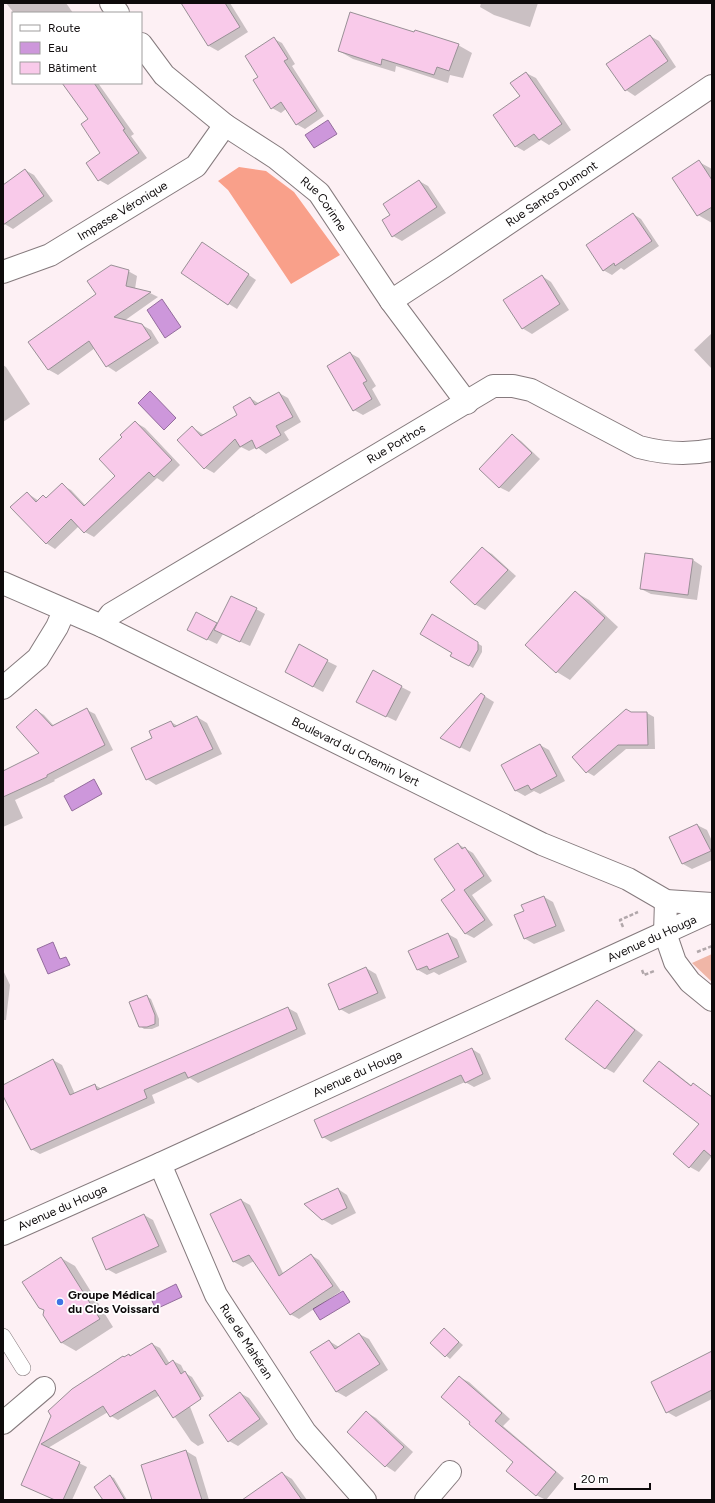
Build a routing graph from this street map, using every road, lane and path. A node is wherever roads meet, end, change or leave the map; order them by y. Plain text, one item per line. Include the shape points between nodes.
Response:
1 (111, 3) edge
2 (117, 12) edge
3 (142, 45) edge
4 (712, 86) edge
5 (225, 125) junction
6 (3, 272) edge
7 (391, 301) junction
8 (467, 403) junction
9 (712, 450) edge
10 (3, 583) edge
11 (64, 611) junction
12 (102, 626) junction
13 (3, 688) edge
14 (666, 900) junction
15 (712, 904) edge
16 (712, 911) edge
17 (665, 933) junction
18 (712, 1000) edge
19 (160, 1164) junction
20 (3, 1234) edge
21 (3, 1336) edge
22 (23, 1368) dead end
23 (44, 1388) dead end
24 (3, 1423) edge
25 (450, 1472) dead end
26 (365, 1500) edge
27 (426, 1500) edge

1 - 2 street
3 - 5 street, Rue Corinne via 164,75
4 - 7 street, Rue Santos Dumont
5 - 6 street, Impasse Véronique via 196,166 50,256
5 - 7 street, Rue Corinne via 276,158 319,193
7 - 8 street, Rue Corinne
8 - 9 street, Rue Porthos via 493,386 513,386 531,390 639,447 657,452
8 - 12 street, Rue Porthos via 111,614
10 - 11 street, Boulevard du Chemin Vert
11 - 12 street, Boulevard du Chemin Vert
11 - 13 street via 38,658
12 - 14 street, Boulevard du Chemin Vert via 535,840 628,878
14 - 15 street, Boulevard du Chemin Vert
14 - 17 street
16 - 17 street, Avenue du Houga
17 - 18 street via 675,962 690,982
17 - 19 street, Avenue du Houga
19 - 20 street, Avenue du Houga
19 - 26 street, Rue de Mahéran via 216,1295 305,1432
21 - 22 lane
23 - 24 street
25 - 27 street

